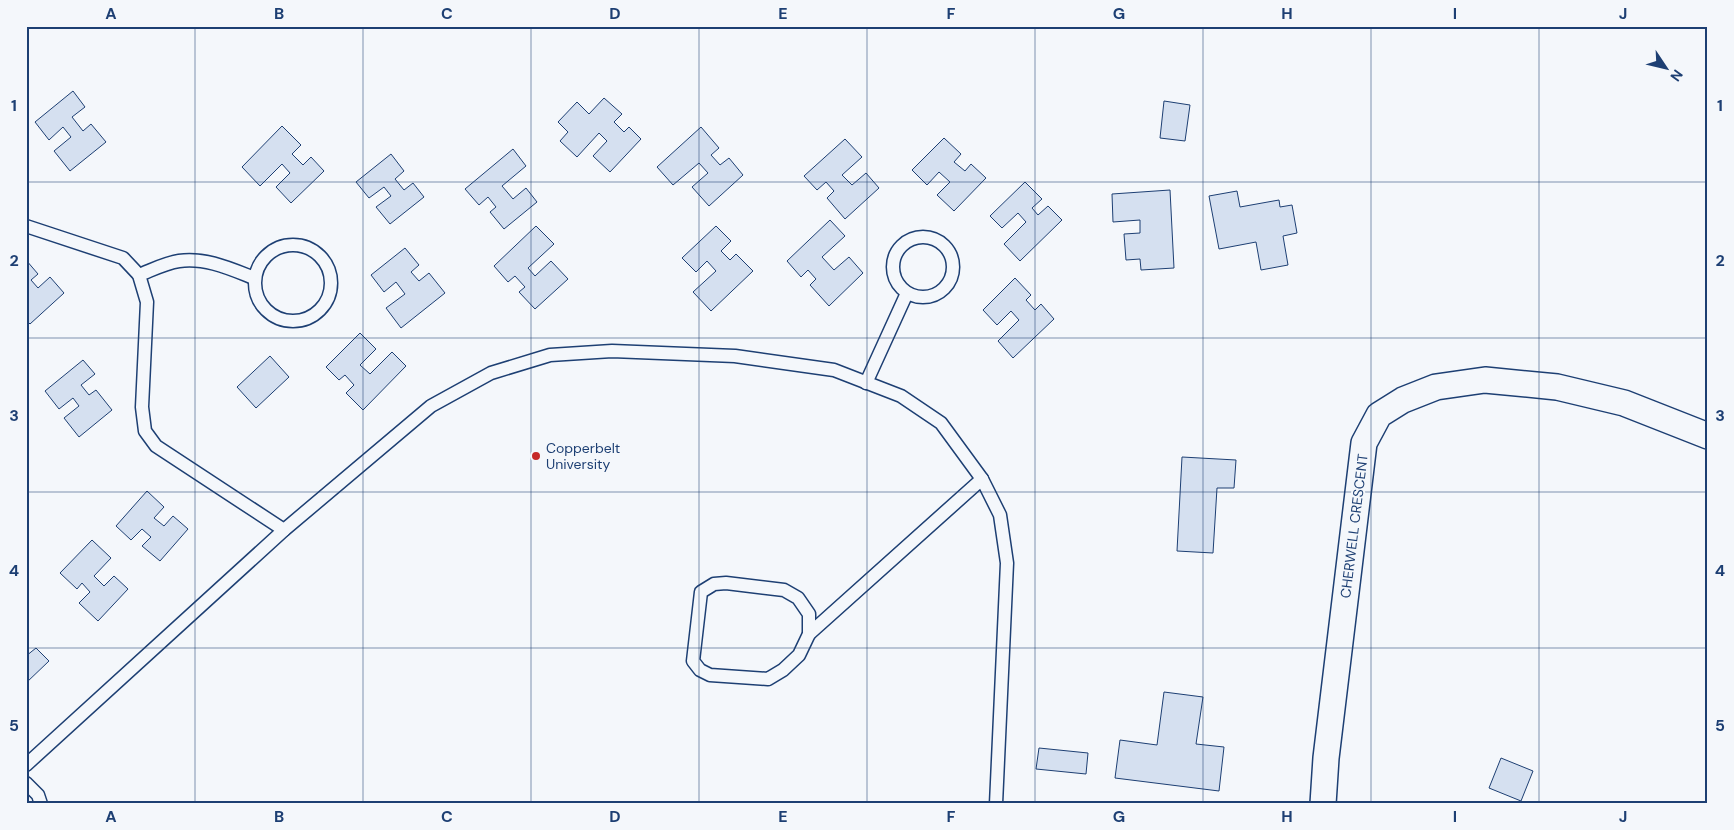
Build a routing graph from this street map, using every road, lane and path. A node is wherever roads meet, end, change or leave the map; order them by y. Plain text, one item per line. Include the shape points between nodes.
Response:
1 (26, 226) edge
2 (139, 275) junction
3 (254, 278) junction
4 (907, 293) junction
5 (866, 383) junction
6 (1708, 436) edge
7 (982, 479) junction
8 (284, 530) junction
9 (809, 634) junction
10 (26, 765) edge
11 (26, 783) edge
12 (41, 804) edge
13 (996, 804) edge
14 (1323, 804) edge

1 - 2 lane via 123,258
2 - 3 lane via 180,261 204,261
2 - 8 lane via 147,302 142,408 145,430 156,446
3 - 3 lane via 263,258 281,246 303,245 321,256 331,276 328,298 315,314 294,321 273,316 258,300
4 - 4 lane via 893,276 893,259 901,246 915,237 931,238 945,246 953,260 952,275 944,289 930,297 915,297
4 - 5 lane
5 - 7 lane via 901,396 941,423
5 - 8 lane via 834,370 735,356 612,351 550,355 490,373 431,406
6 - 14 street, CHERWELL CRESCENT via 1624,404 1557,388 1485,380 1436,387 1403,400 1379,415 1364,443
7 - 9 lane
7 - 13 lane via 1000,515 1007,563
8 - 10 lane
9 - 9 lane via 799,655 768,679 710,675 693,661 701,592 714,584 784,590 798,598 810,614
11 - 12 lane via 38,795

